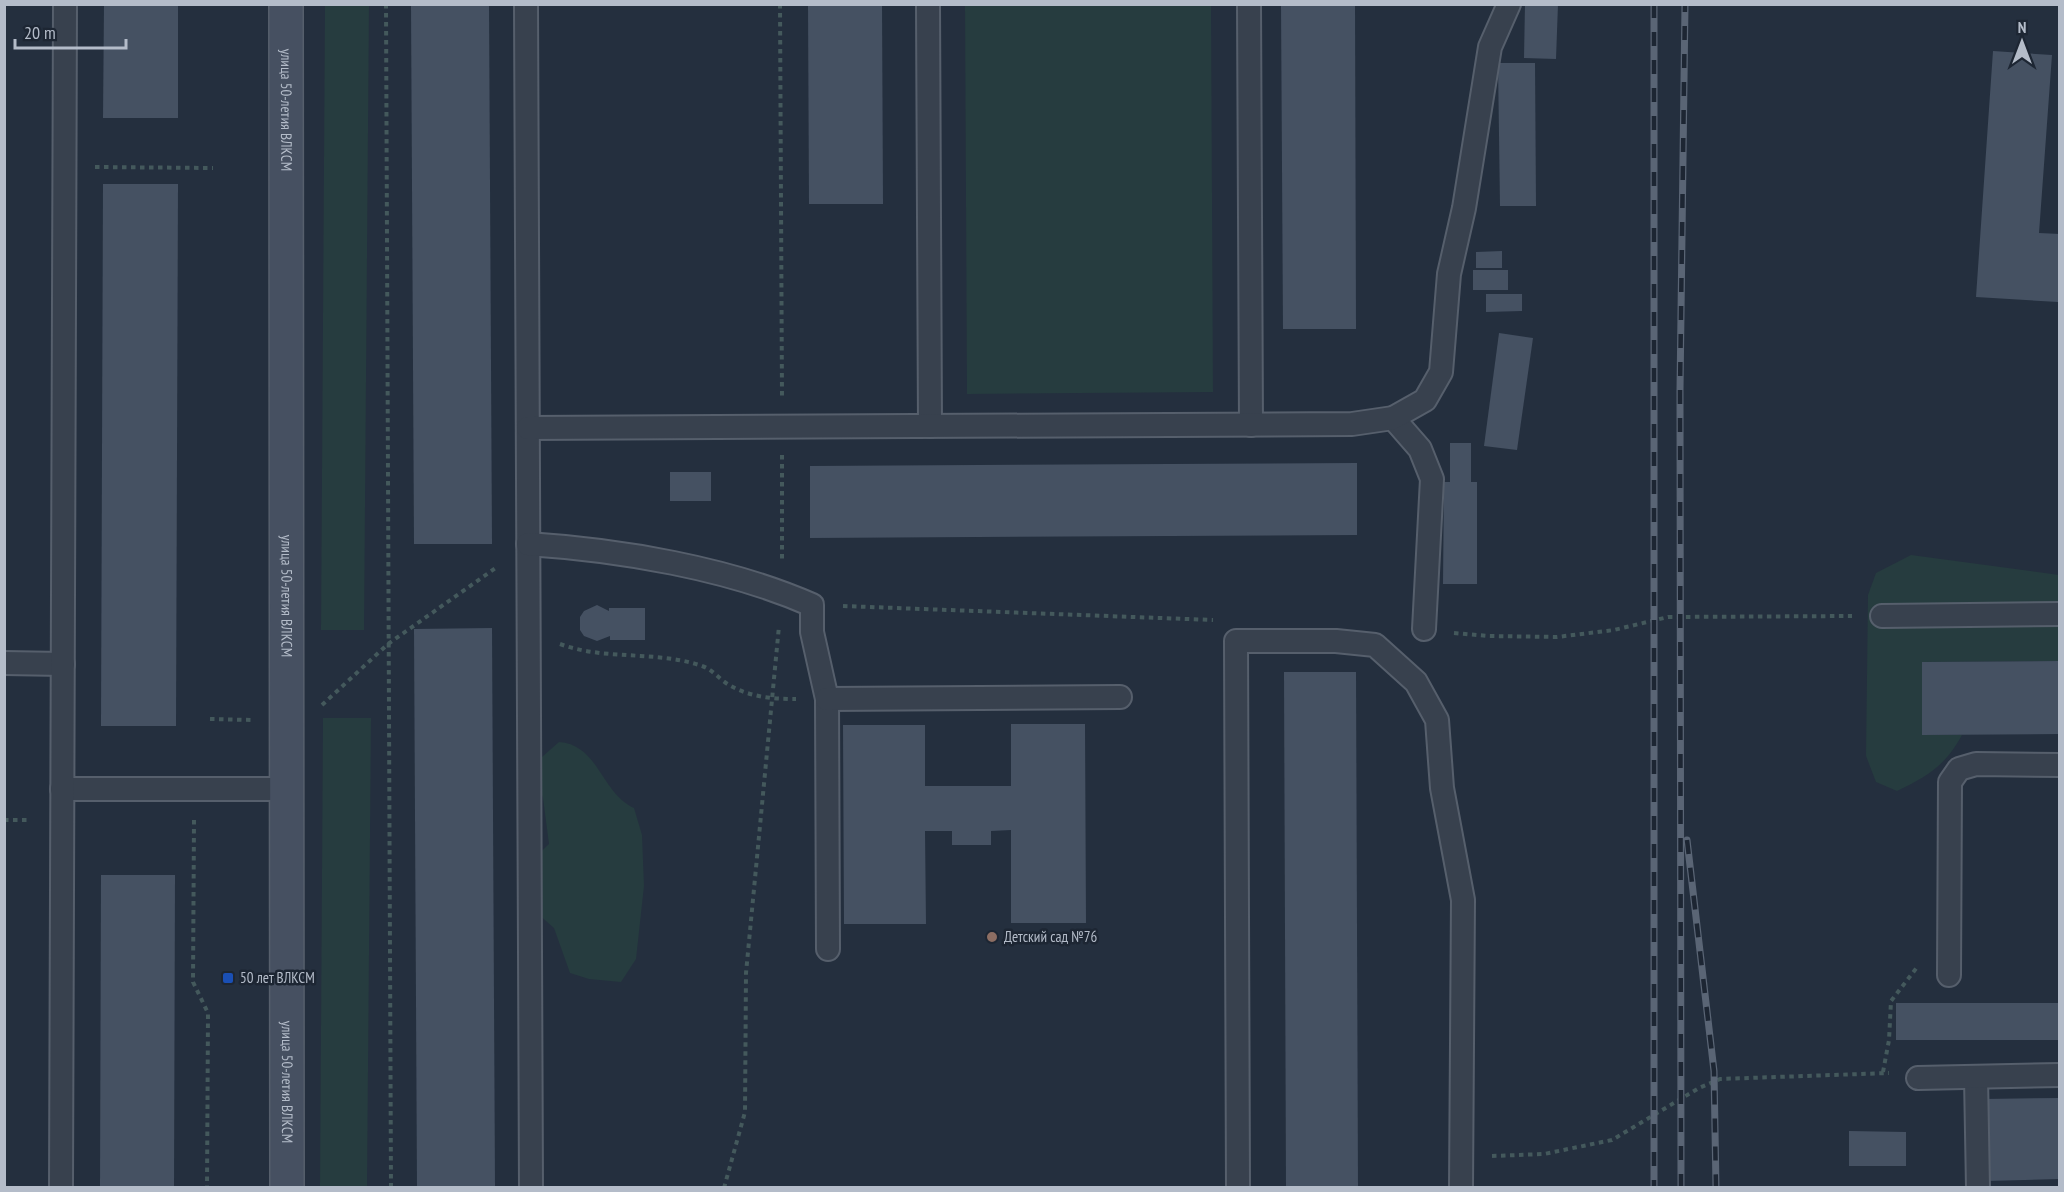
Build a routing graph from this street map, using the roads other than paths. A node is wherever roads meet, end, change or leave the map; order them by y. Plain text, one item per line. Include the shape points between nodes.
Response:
1 (65, 4) edge
2 (286, 4) edge
3 (526, 4) edge
4 (928, 4) edge
5 (1249, 4) edge
6 (1509, 4) edge
7 (1393, 418) junction
8 (1251, 425) junction
9 (930, 426) junction
10 (528, 428) junction
11 (528, 544) junction
12 (2060, 614) edge
13 (1882, 616) road end
14 (1424, 629) road end
15 (4, 663) edge
16 (63, 663) junction
17 (1119, 697) dead end
18 (827, 699) junction
19 (2060, 765) edge
20 (62, 789) junction
21 (286, 789) junction
22 (828, 949) dead end
23 (1949, 975) dead end
24 (2060, 1075) edge
25 (1976, 1077) junction
26 (1918, 1078) road end
27 (61, 1188) edge
28 (287, 1188) edge
29 (531, 1188) edge
30 (1238, 1188) edge
31 (1461, 1188) edge
32 (1978, 1188) edge

1 - 16 lane
2 - 21 main road, улица 50-летия ВЛКСМ
3 - 10 lane
4 - 9 lane
5 - 8 lane
6 - 7 lane via 1490,47 1464,208 1449,274 1441,372 1425,400
7 - 8 lane via 1352,424
7 - 14 lane via 1420,449 1432,478
8 - 9 lane
9 - 10 lane
10 - 11 lane
11 - 18 lane via 633,556 783,592 812,605 812,632
11 - 29 lane
12 - 13 lane
15 - 16 lane
16 - 20 lane
17 - 18 lane
18 - 22 lane
19 - 23 lane via 1976,764 1959,769 1950,782
20 - 21 lane
20 - 27 lane
21 - 28 main road, улица 50-летия ВЛКСМ
24 - 25 lane
25 - 26 lane
25 - 32 lane
30 - 31 lane via 1236,641 1375,645 1416,682 1437,720 1442,788 1463,900

